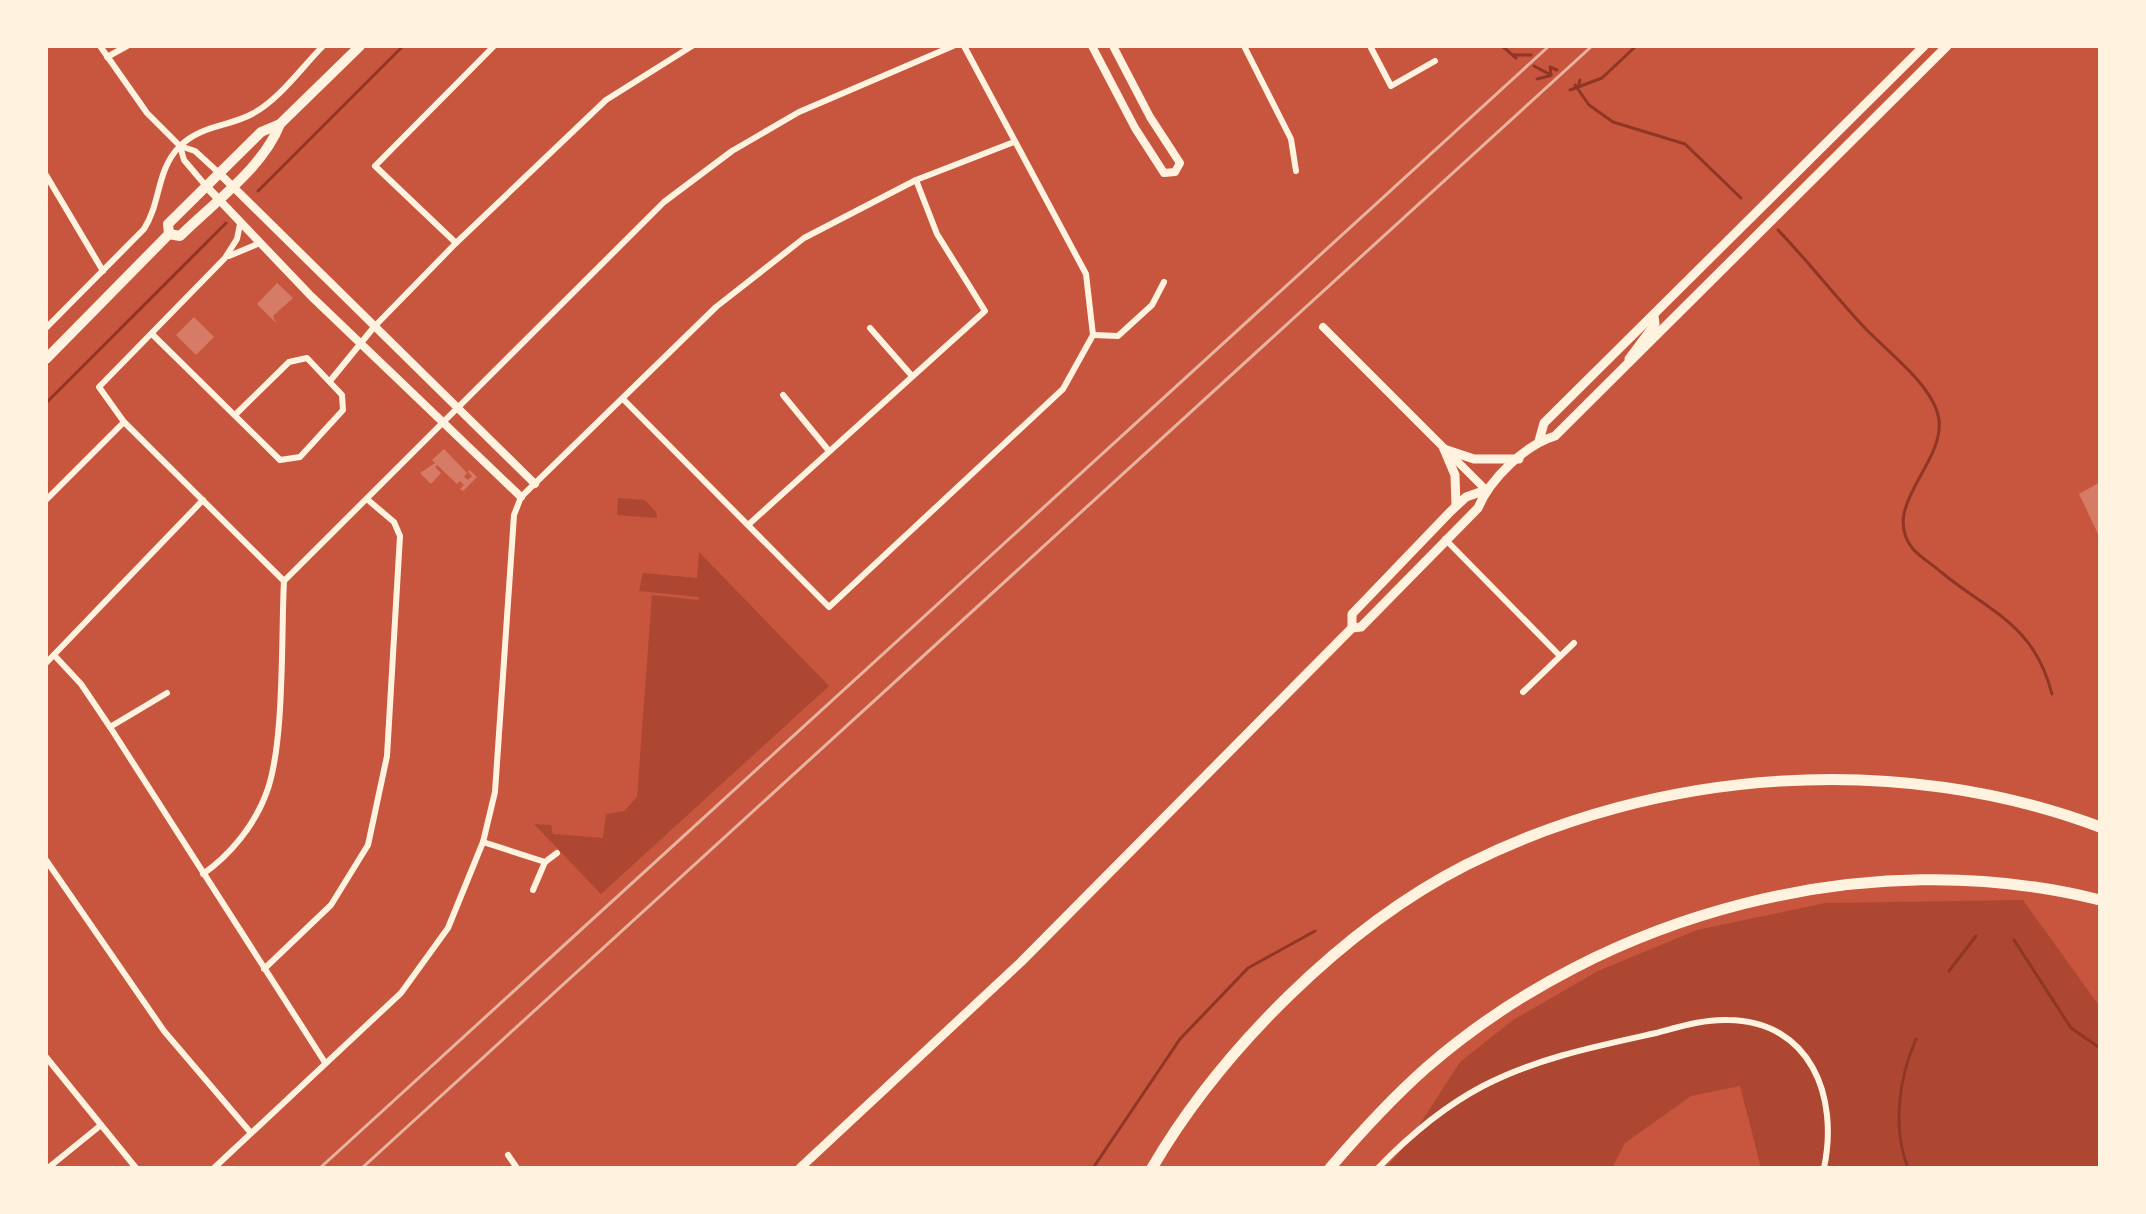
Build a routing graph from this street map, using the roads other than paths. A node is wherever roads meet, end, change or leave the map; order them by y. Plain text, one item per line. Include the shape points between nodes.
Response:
1 (100, 46) edge
2 (127, 46) edge
3 (323, 46) edge
4 (360, 46) edge
5 (494, 46) edge
6 (692, 46) edge
7 (953, 46) edge
8 (964, 46) edge
9 (1092, 46) edge
10 (1113, 46) edge
11 (1244, 46) edge
12 (1370, 46) edge
13 (1924, 46) edge
14 (1947, 46) edge
15 (107, 57) junction
16 (1435, 61) dead end
17 (280, 124) junction
18 (1014, 142) junction
19 (180, 146) junction
20 (1816, 154) junction
21 (1823, 167) junction
22 (1296, 171) dead end
23 (219, 173) junction
24 (46, 175) edge
25 (916, 180) junction
26 (232, 185) junction
27 (206, 186) junction
28 (218, 199) junction
29 (1760, 210) junction
30 (1771, 221) junction
31 (240, 224) junction
32 (169, 234) junction
33 (260, 243) junction
34 (456, 243) junction
35 (225, 258) junction
36 (103, 271) junction
37 (1164, 282) dead end
38 (1654, 316) junction
39 (374, 327) junction
40 (1323, 327) dead end
41 (46, 328) edge
42 (870, 328) dead end
43 (152, 334) junction
44 (1093, 335) junction
45 (363, 345) junction
46 (46, 359) edge
47 (1629, 362) junction
48 (912, 376) junction
49 (330, 381) junction
50 (783, 395) dead end
51 (624, 400) junction
52 (458, 409) junction
53 (235, 415) junction
54 (445, 421) junction
55 (124, 422) junction
56 (1539, 441) junction
57 (1444, 449) junction
58 (829, 451) junction
59 (1519, 459) junction
60 (535, 484) junction
61 (1486, 490) junction
62 (521, 497) junction
63 (46, 500) edge
64 (203, 500) junction
65 (368, 500) junction
66 (1456, 506) junction
67 (748, 525) junction
68 (1445, 539) junction
69 (284, 581) junction
70 (1352, 628) junction
71 (1574, 643) dead end
72 (54, 655) junction
73 (1560, 656) junction
74 (46, 663) edge
75 (1523, 692) dead end
76 (167, 693) dead end
77 (110, 727) junction
78 (2100, 827) edge
79 (483, 842) junction
80 (557, 853) dead end
81 (46, 860) edge
82 (545, 862) junction
83 (203, 874) junction
84 (533, 890) dead end
85 (2100, 900) edge
86 (264, 969) junction
87 (46, 1057) edge
88 (324, 1061) junction
89 (101, 1125) junction
90 (251, 1133) junction
91 (508, 1155) dead end
92 (48, 1168) edge
93 (136, 1168) edge
94 (214, 1168) edge
95 (517, 1168) edge
96 (800, 1168) edge
97 (1152, 1168) edge
98 (1330, 1168) edge
99 (1378, 1168) edge
100 (1824, 1168) edge

1 - 15 street
2 - 15 street
3 - 19 street via 260,110 208,128
4 - 17 main road
5 - 34 street via 375,166
6 - 34 street via 606,100
7 - 52 street via 799,112 732,151 664,202
8 - 18 street
9 - 10 street via 1164,173 1175,172 1180,163
11 - 22 street via 1291,139
12 - 16 street via 1391,86
13 - 20 main road
14 - 21 main road
15 - 19 street via 137,102
17 - 23 main road via 261,132
17 - 26 main road via 273,143
18 - 25 street
18 - 44 street via 1086,274
19 - 23 street via 195,151
19 - 27 street via 184,160
19 - 36 street via 158,182 150,220
20 - 21 main road
20 - 29 main road
21 - 30 main road
23 - 26 street
23 - 27 main road
24 - 36 street
25 - 48 street via 937,234 985,311
25 - 51 street via 804,238 764,268 716,307
26 - 28 main road
26 - 39 street
27 - 28 street
27 - 32 main road via 168,224
28 - 31 street
28 - 32 main road via 180,236
29 - 30 main road
29 - 38 main road
30 - 47 main road
31 - 33 street
31 - 35 street
32 - 46 main road
33 - 35 street
33 - 45 street
34 - 39 street
35 - 43 street
36 - 41 street
37 - 44 street via 1152,305 1118,336
38 - 47 main road via 1655,324
38 - 56 main road via 1544,423
39 - 45 street
39 - 52 street
40 - 57 street
42 - 48 street
43 - 53 street
43 - 55 street via 99,387
44 - 67 street via 1063,389 829,607
45 - 49 street
45 - 54 street
47 - 56 main road via 1555,436
48 - 58 street
49 - 53 street via 307,358 289,362
49 - 53 street via 342,395 343,410 300,457 280,460
50 - 58 street
51 - 60 street
51 - 67 street
52 - 54 street
52 - 60 street
54 - 62 street
54 - 65 street
55 - 63 street
55 - 64 street
56 - 59 main road
57 - 59 main road via 1474,459
57 - 61 street
57 - 66 main road via 1455,475
58 - 67 street
59 - 61 main road
60 - 62 street
61 - 66 main road
61 - 68 main road via 1478,508
62 - 79 street via 514,515 495,792
64 - 69 street
64 - 72 street
65 - 69 street
65 - 86 street via 394,522 400,536 387,756 368,845 331,905
66 - 70 main road via 1352,614
68 - 70 main road via 1361,627
68 - 73 street
69 - 83 street via 276,741 267,793 226,857
70 - 96 main road via 1021,962
71 - 73 street
72 - 74 street
72 - 77 street
73 - 75 street
76 - 77 street
77 - 83 street
78 - 97 highway via 1989,794 1853,780 1790,780 1654,800 1531,836 1427,888 1333,957 1218,1075
79 - 82 street
79 - 88 street via 448,928 401,993
80 - 82 street
81 - 90 street via 164,1031
82 - 84 street
83 - 86 street
85 - 98 highway via 2017,886 1895,881 1791,893 1684,922 1603,954 1503,1010 1387,1104
86 - 88 street
87 - 89 street
88 - 90 street
89 - 92 street
89 - 93 street
90 - 94 street
91 - 95 street
99 - 100 street via 1424,1124 1507,1075 1578,1051 1707,1021 1738,1021 1768,1029 1806,1058 1828,1100

